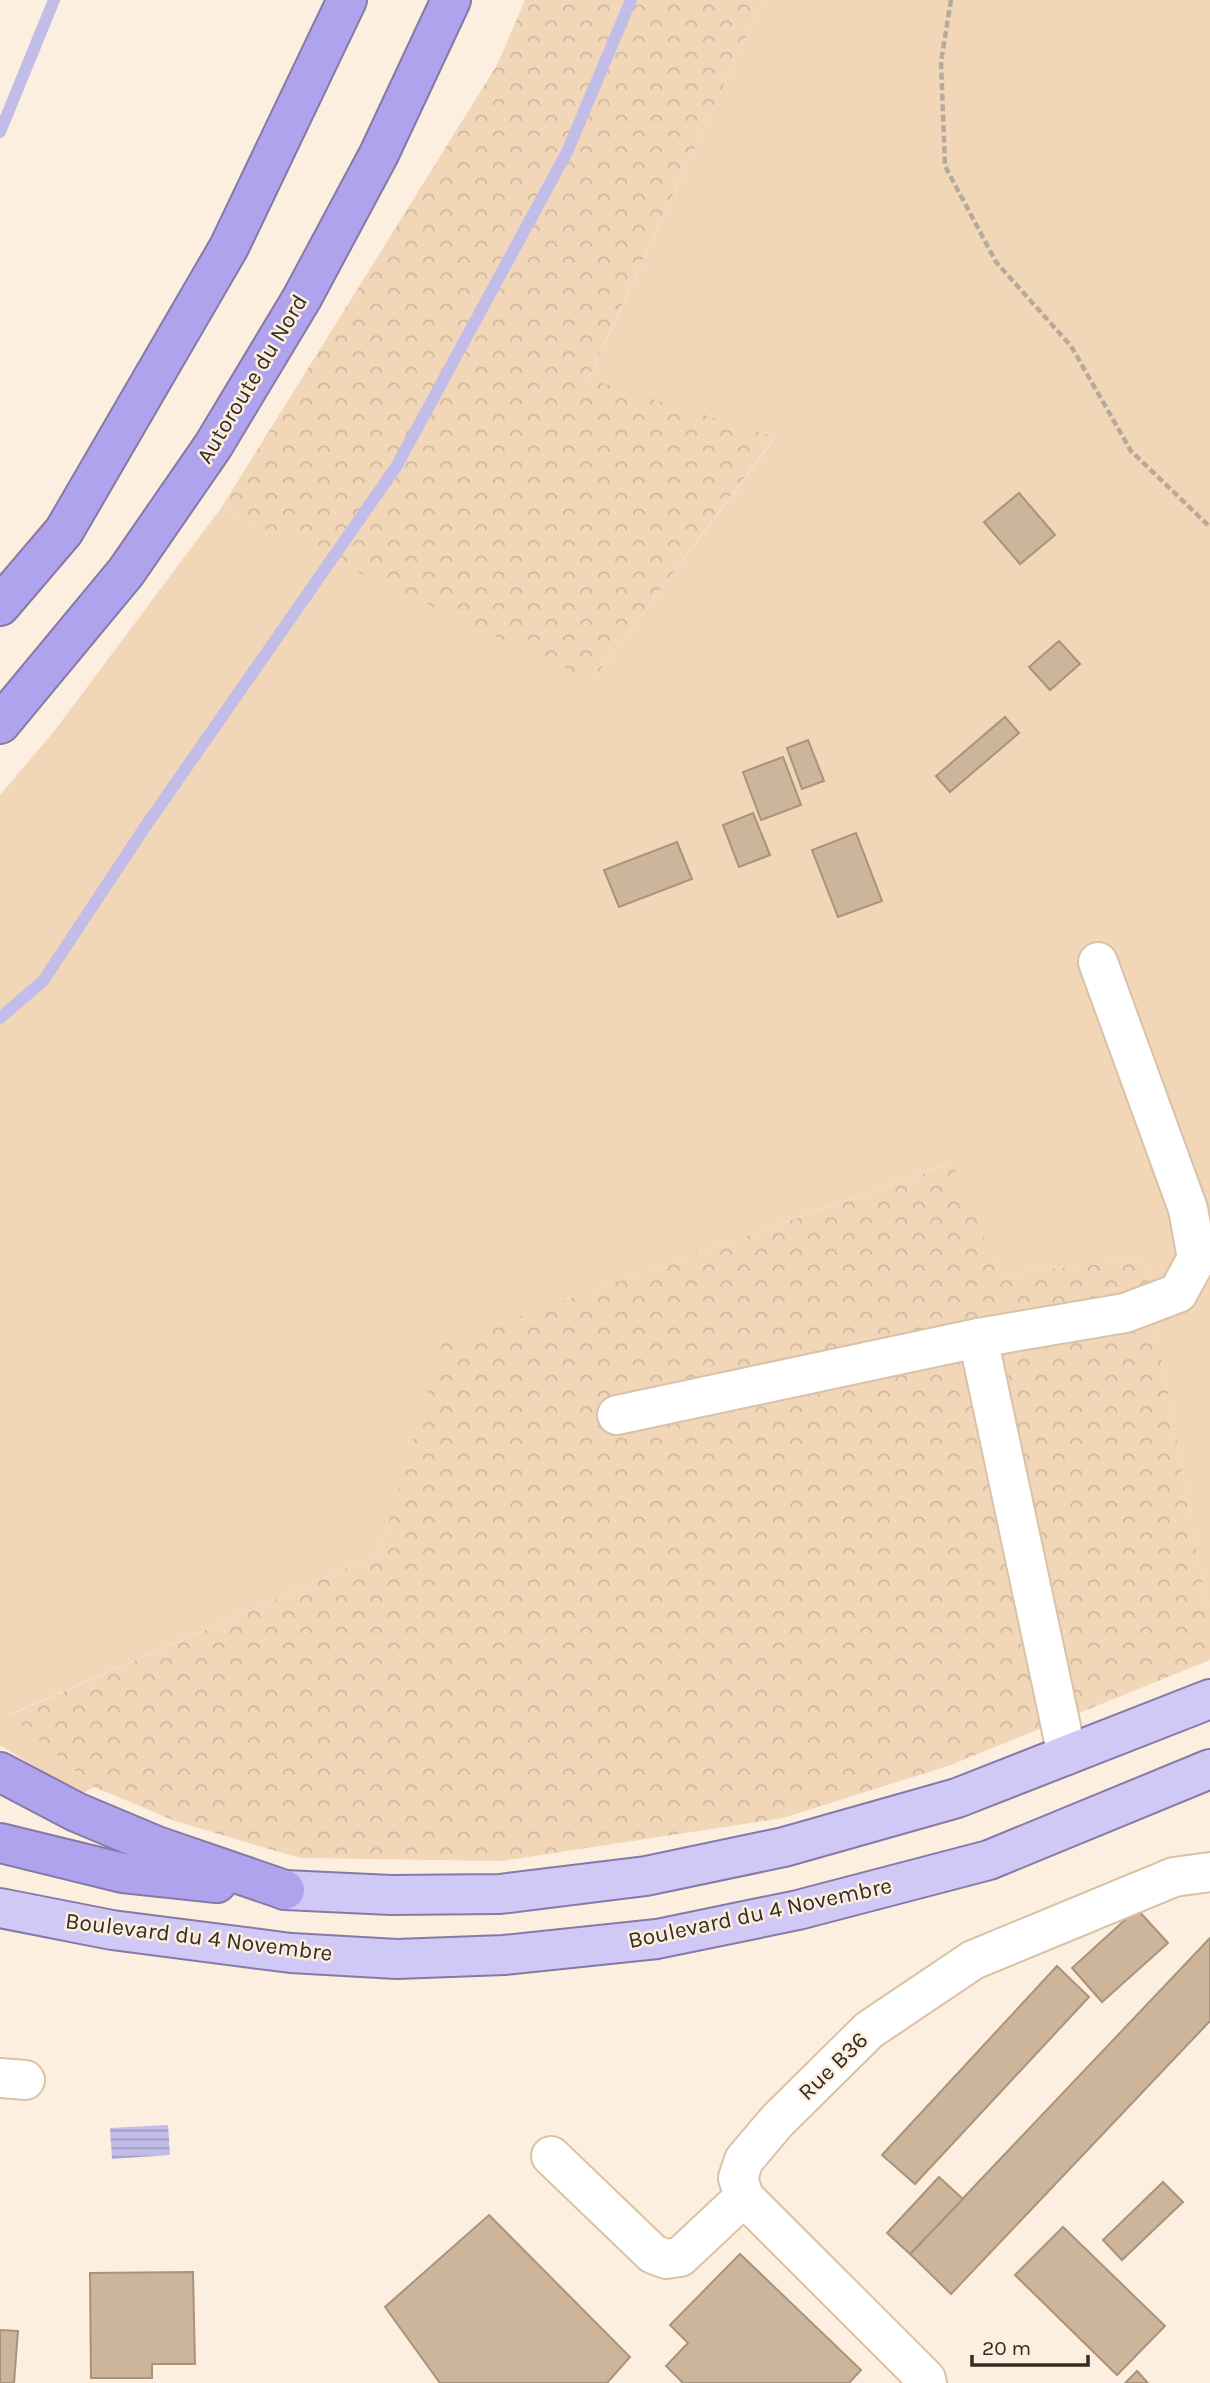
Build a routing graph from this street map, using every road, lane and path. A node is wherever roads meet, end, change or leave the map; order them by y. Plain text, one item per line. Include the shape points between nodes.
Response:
1 (347, 0) edge
2 (451, 0) edge
3 (951, 0) edge
4 (1210, 527) edge
5 (0, 607) edge
6 (0, 724) edge
7 (1098, 962) dead end
8 (978, 1338) junction
9 (618, 1415) dead end
10 (1210, 1699) edge
11 (1067, 1755) junction
12 (1210, 1769) edge
13 (0, 1772) edge
14 (0, 1843) edge
15 (1210, 1872) edge
16 (285, 1890) junction
17 (0, 1908) edge
18 (551, 2156) dead end
19 (744, 2197) junction
20 (927, 2383) edge

1 - 5 highway via 229,247 64,531
2 - 6 highway, Autoroute du Nord via 379,154 302,298 213,446 126,572
3 - 4 path via 941,62 945,166 996,262 1070,346 1131,451
7 - 8 street via 1188,1209 1197,1258 1178,1293 1125,1312
8 - 9 street
8 - 11 street
10 - 11 main road
11 - 16 main road via 930,1806 784,1847 646,1876 500,1894
12 - 17 main road, Boulevard du 4 Novembre via 989,1860 798,1910 657,1938 504,1955 397,1959 290,1953 112,1930
13 - 16 highway via 76,1812 157,1846
14 - 16 highway via 123,1873
15 - 19 street, Rue B36 via 1174,1877 974,1960 869,2030 744,2160 738,2178
18 - 19 street via 653,2254 666,2259 680,2256
19 - 20 street

